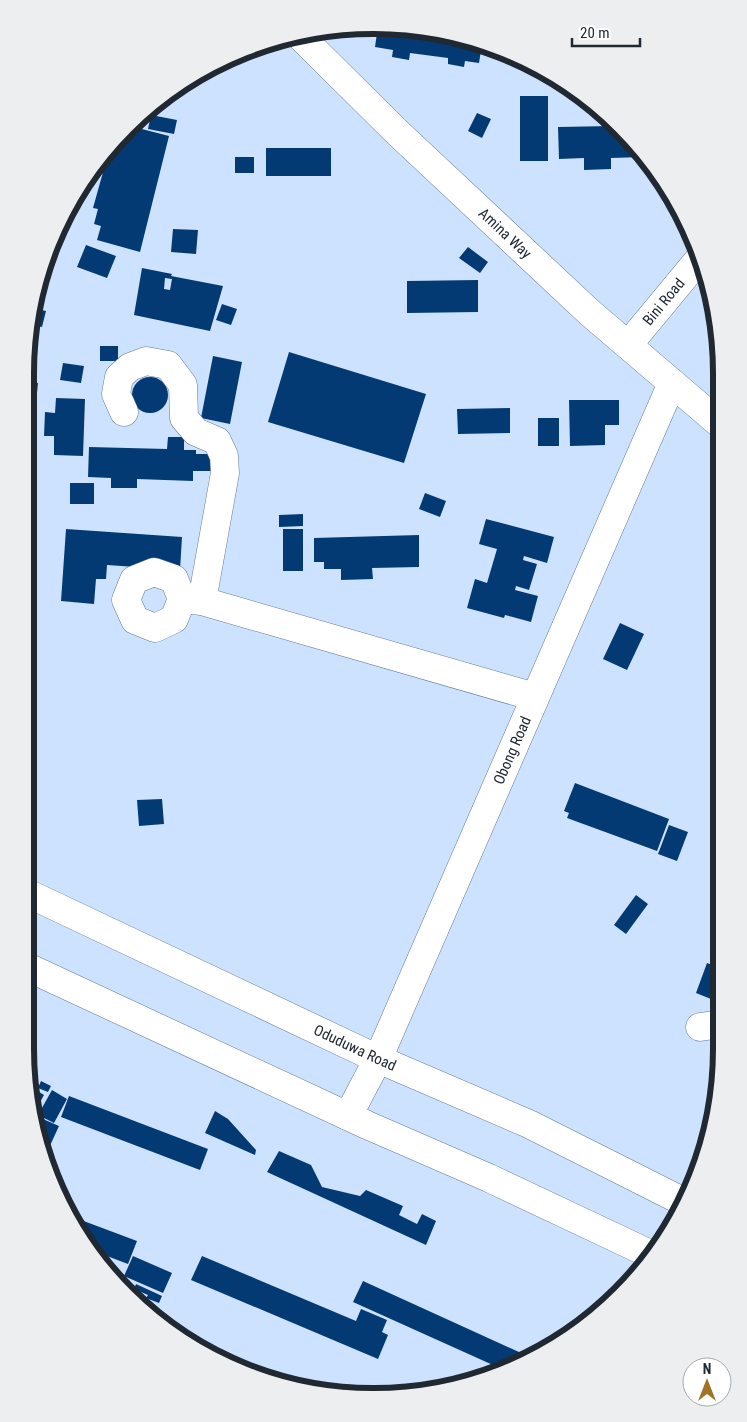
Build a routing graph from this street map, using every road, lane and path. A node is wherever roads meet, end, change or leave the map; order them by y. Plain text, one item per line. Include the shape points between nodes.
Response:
1 (305, 41) edge
2 (695, 264) edge
3 (628, 345) junction
4 (672, 383) junction
5 (124, 412) dead end
6 (713, 418) edge
7 (535, 697) junction
8 (34, 896) edge
9 (34, 970) edge
10 (378, 1059) junction
11 (348, 1116) junction
12 (678, 1199) edge
13 (645, 1252) edge

1 - 3 street, Amina Way via 406,140
2 - 3 street, Bini Road
3 - 4 street, Amina Way
4 - 6 street, Amina Way
4 - 7 street, Obong Road
5 - 7 street via 116,394 119,377 130,366 146,360 168,365 183,385 184,418 196,432 217,441 224,456 225,473 192,600
7 - 10 street, Obong Road
8 - 10 street, Oduduwa Road
9 - 11 street
10 - 11 street, Obong Road
10 - 12 street, Oduduwa Road via 530,1124
11 - 13 street

